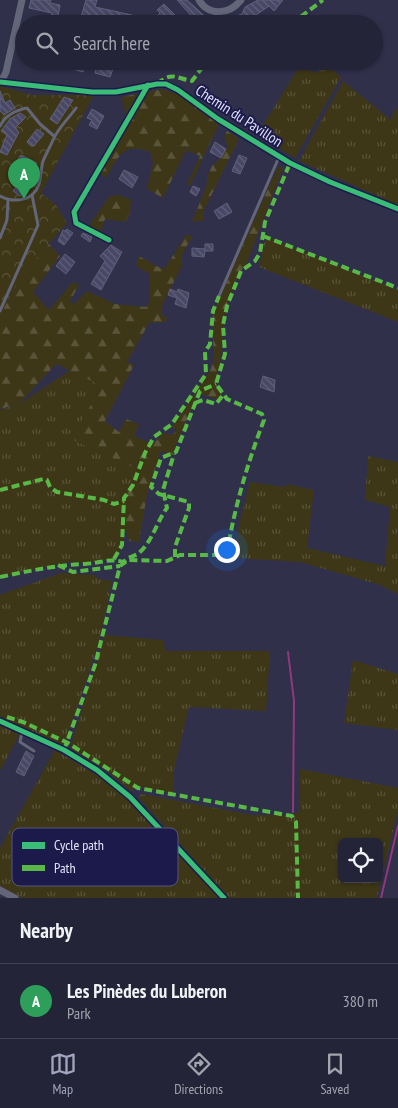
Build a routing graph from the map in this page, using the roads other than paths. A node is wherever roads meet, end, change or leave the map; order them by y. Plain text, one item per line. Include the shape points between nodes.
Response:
1 (22, 0) edge
2 (199, 0) edge
3 (241, 0) edge
4 (19, 15) edge
5 (15, 32) edge
6 (1, 82) edge
7 (148, 85) junction
8 (76, 108) dead end
9 (0, 126) edge
10 (54, 136) junction
11 (279, 157) junction
12 (32, 194) junction
13 (0, 196) edge
14 (8, 200) junction
15 (398, 209) edge
16 (0, 238) edge
17 (109, 240) dead end
18 (219, 296) dead end
19 (0, 311) edge
20 (0, 721) edge
21 (22, 731) junction
22 (34, 751) dead end
23 (159, 828) edge
24 (178, 849) edge
25 (0, 890) edge
26 (15, 898) edge
27 (224, 898) edge

1 - 4 street
2 - 3 street via 205,7 221,12 236,7
5 - 6 street
6 - 7 street, Chemin du Pavillon via 92,92 116,92
7 - 11 street, Chemin du Pavillon via 166,84 178,90
7 - 17 street via 74,212 76,223
8 - 10 lane
9 - 10 lane via 6,117 27,108
10 - 12 lane via 43,162 39,184
11 - 15 street, Chemin du Pavillon
11 - 18 lane
12 - 14 lane via 18,201
12 - 19 lane via 38,225
13 - 14 lane
14 - 16 lane via 7,220
20 - 21 street
21 - 22 lane via 20,742
21 - 23 street via 81,760 130,797
24 - 27 street
25 - 26 street

